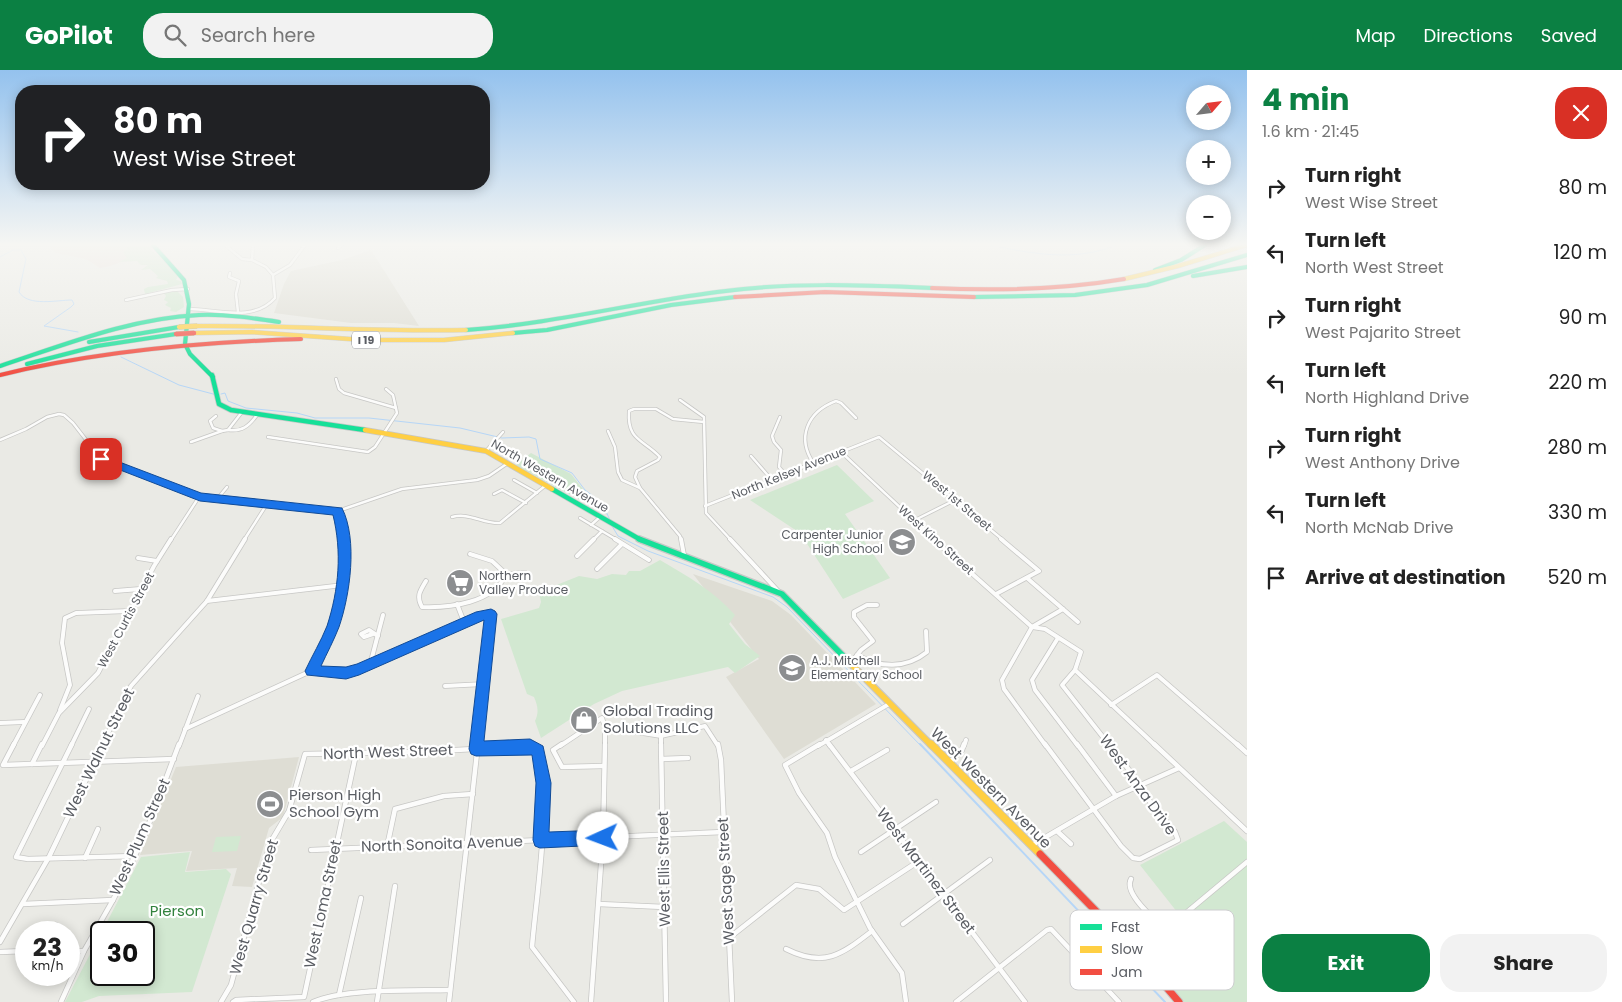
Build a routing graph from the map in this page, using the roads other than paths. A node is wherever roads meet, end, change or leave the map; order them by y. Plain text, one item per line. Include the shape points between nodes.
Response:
1 (237, 288) edge
2 (274, 288) edge
3 (753, 288) edge
4 (936, 288) edge
5 (1045, 288) edge
6 (1050, 288) edge
7 (1120, 288) edge
8 (188, 289) joint
9 (1029, 290) junction
10 (126, 300) dead end
11 (238, 312) junction
12 (189, 313) junction
13 (195, 329) junction
14 (357, 330) junction
15 (177, 331) junction
16 (364, 340) junction
17 (185, 345) junction
18 (0, 367) edge
19 (0, 374) edge
20 (336, 378) dead end
21 (386, 389) dead end
22 (680, 400) dead end
23 (396, 408) junction
24 (242, 412) junction
25 (257, 415) junction
26 (216, 416) dead end
27 (780, 417) dead end
28 (856, 418) dead end
29 (704, 422) junction
30 (228, 430) junction
31 (222, 431) junction
32 (608, 431) dead end
33 (503, 432) dead end
34 (383, 433) junction
35 (268, 437) dead end
36 (873, 438) joint
37 (0, 440) edge
38 (191, 442) dead end
39 (486, 452) junction
40 (841, 452) junction
41 (751, 456) dead end
42 (508, 463) junction
43 (814, 464) junction
44 (786, 475) junction
45 (514, 480) dead end
46 (772, 480) junction
47 (546, 485) junction
48 (227, 487) dead end
49 (640, 488) junction
50 (537, 493) junction
51 (494, 494) dead end
52 (200, 497) junction
53 (217, 498) junction
54 (956, 500) junction
55 (526, 503) junction
56 (267, 504) junction
57 (705, 506) junction
58 (338, 511) junction
59 (452, 517) dead end
60 (600, 517) junction
61 (580, 518) dead end
62 (913, 521) junction
63 (592, 525) junction
64 (602, 531) junction
65 (622, 544) junction
66 (470, 554) dead end
67 (577, 556) dead end
68 (138, 558) dead end
69 (684, 558) junction
70 (650, 560) dead end
71 (157, 561) junction
72 (597, 569) dead end
73 (525, 573) dead end
74 (506, 574) junction
75 (765, 576) junction
76 (1027, 578) junction
77 (426, 581) dead end
78 (343, 585) junction
79 (758, 586) junction
80 (141, 589) junction
81 (115, 591) dead end
82 (782, 594) junction
83 (996, 594) junction
84 (207, 601) junction
85 (456, 604) junction
86 (876, 605) dead end
87 (1063, 609) junction
88 (129, 611) junction
89 (384, 615) dead end
90 (464, 622) junction
91 (1078, 622) dead end
92 (1032, 627) junction
93 (926, 631) dead end
94 (372, 634) dead end
95 (378, 636) junction
96 (1058, 638) junction
97 (857, 655) junction
98 (851, 662) junction
99 (370, 665) junction
100 (1075, 670) junction
101 (312, 671) junction
102 (484, 684) junction
103 (446, 686) dead end
104 (40, 695) dead end
105 (198, 696) dead end
106 (889, 704) junction
107 (1111, 705) junction
108 (89, 709) dead end
109 (59, 713) junction
110 (25, 722) junction
111 (0, 723) edge
112 (605, 728) junction
113 (186, 730) junction
114 (661, 736) junction
115 (826, 740) junction
116 (966, 740) dead end
117 (476, 749) junction
118 (887, 750) dead end
119 (1247, 753) edge
120 (305, 754) joint
121 (356, 754) junction
122 (688, 758) dead end
123 (174, 759) junction
124 (662, 759) junction
125 (94, 761) junction
126 (63, 763) junction
127 (948, 763) junction
128 (32, 764) junction
129 (603, 766) junction
130 (1179, 768) junction
131 (850, 771) junction
132 (1138, 787) junction
133 (473, 794) junction
134 (1116, 796) junction
135 (936, 802) dead end
136 (1094, 808) junction
137 (98, 828) dead end
138 (895, 830) junction
139 (1057, 831) junction
140 (1247, 831) edge
141 (723, 832) junction
142 (663, 835) junction
143 (603, 838) junction
144 (540, 840) junction
145 (467, 843) junction
146 (1071, 844) dead end
147 (1031, 845) junction
148 (387, 847) junction
149 (335, 849) junction
150 (311, 850) dead end
151 (861, 852) dead end
152 (135, 856) junction
153 (49, 857) junction
154 (85, 858) junction
155 (990, 860) dead end
156 (918, 861) junction
157 (1247, 862) edge
158 (1131, 879) dead end
159 (395, 886) dead end
160 (943, 895) junction
161 (361, 898) dead end
162 (113, 900) junction
163 (857, 903) junction
164 (23, 904) junction
165 (599, 904) junction
166 (664, 907) junction
167 (1095, 910) edge
168 (1146, 910) edge
169 (1191, 910) edge
170 (903, 924) dead end
171 (872, 931) junction
172 (729, 938) junction
173 (0, 942) edge
174 (786, 949) dead end
175 (1070, 949) edge
176 (15, 951) edge
177 (80, 951) edge
178 (84, 951) junction
179 (0, 952) edge
180 (1000, 968) junction
181 (450, 990) junction
182 (1108, 990) edge
183 (1169, 990) edge
184 (378, 993) junction
185 (339, 995) junction
186 (62, 1002) edge
187 (221, 1002) edge
188 (233, 1002) edge
189 (313, 1002) edge
190 (377, 1002) edge
191 (449, 1002) edge
192 (574, 1002) edge
193 (591, 1002) edge
194 (666, 1002) edge
195 (732, 1002) edge
196 (906, 1002) edge
197 (956, 1002) edge
198 (1025, 1002) edge
199 (1119, 1002) edge
200 (1179, 1002) edge

1 - 11 street
2 - 11 street via 275,298 270,304 257,311
3 - 14 main road, I 19 via 690,295 503,327 421,332
4 - 9 main road, I 19
5 - 9 main road
6 - 9 main road, I 19
7 - 16 main road, I 19 via 1037,297 831,291 755,294 672,305 538,331 444,340
8 - 10 street
8 - 12 main road
11 - 12 street
12 - 14 main road
12 - 17 main road
12 - 18 main road via 129,326
13 - 14 main road, I 19 via 254,325
13 - 15 main road, I 19, bridge
13 - 16 main road, I 19
15 - 18 main road, I 19 via 97,340
15 - 19 main road, I 19 via 97,346
16 - 17 main road via 273,339
17 - 19 main road via 43,364
17 - 24 main road, North Western Avenue via 190,356 212,373 219,404
20 - 23 street via 344,394
21 - 23 street via 393,396
22 - 29 street via 704,416
23 - 34 street via 397,413
24 - 25 main road, North Western Avenue
24 - 30 street
25 - 30 street via 245,430
25 - 34 main road, North Western Avenue
26 - 31 street via 210,422 212,427
27 - 44 street via 772,436 780,450 779,467
28 - 43 street via 841,403 833,402 817,414 805,428 804,447
29 - 49 street via 673,419 660,409 630,411 630,429 637,441 660,456 635,473
29 - 57 street
30 - 31 street
31 - 38 street
32 - 49 street via 622,480
33 - 39 street
34 - 35 street via 375,447 364,452
34 - 39 main road, North Western Avenue
36 - 40 street, North Kelsey Avenue
36 - 54 street, West 1st Street via 884,440
37 - 52 street via 46,418 62,415 69,418 90,449 101,459
39 - 42 main road, North Western Avenue
40 - 43 street, North Kelsey Avenue
40 - 62 street, West Kino Street
41 - 46 street
42 - 47 main road, North Western Avenue
42 - 58 street via 477,480 402,489
43 - 44 street, North Kelsey Avenue
44 - 46 street, North Kelsey Avenue
45 - 50 street
46 - 57 street, North Kelsey Avenue
47 - 50 street
47 - 60 main road, North Western Avenue
48 - 53 street
49 - 69 street via 680,536
50 - 55 street
51 - 55 street via 502,490
52 - 53 street
52 - 71 street, West Curtis Street
53 - 56 street
54 - 62 street
54 - 76 street, West 1st Street via 1039,571
55 - 59 street via 497,524 460,515
56 - 58 street
56 - 84 street, West Walnut Street
57 - 75 street via 709,516
58 - 78 street via 345,539
60 - 63 street
60 - 69 main road, North Western Avenue via 644,542
61 - 63 street
62 - 83 street, West Kino Street
63 - 64 street
64 - 65 street
64 - 67 street
65 - 70 street
65 - 72 street
66 - 74 street via 492,561
68 - 71 street
69 - 79 main road, North Western Avenue
71 - 80 street, West Curtis Street
73 - 74 street
74 - 85 street via 494,591
75 - 79 street
75 - 82 street
76 - 83 street
76 - 87 street
77 - 85 street via 419,592 418,600 422,606 435,608
78 - 84 street
78 - 101 street via 333,627
79 - 82 main road, North Western Avenue
80 - 81 street
80 - 88 street, West Curtis Street
82 - 98 main road, West Western Avenue
83 - 92 street, West Kino Street
84 - 125 street, West Walnut Street via 131,686
85 - 90 street
86 - 97 street via 867,605 854,612 854,617 873,639
87 - 91 street
87 - 92 street, West Anza Drive
88 - 109 street, West Curtis Street via 98,673
88 - 109 street via 67,615 62,643 70,685
89 - 95 street
90 - 99 street
90 - 102 street via 492,615
92 - 96 street, West Anza Drive via 1045,629
92 - 136 street, West Anza Drive via 1004,675 1004,689
93 - 97 street via 927,652 914,662 899,665 866,660
94 - 95 street
95 - 99 street
96 - 100 street, West Anza Drive via 1081,652
96 - 134 street via 1032,680 1035,690
97 - 98 street
98 - 106 main road, West Western Avenue
99 - 101 street via 346,673
100 - 107 street
100 - 132 street, West Anza Drive via 1062,685 1136,779
101 - 113 street
102 - 103 street
102 - 117 street
104 - 110 street
105 - 113 street, West Plum Street
106 - 115 street
106 - 127 main road, West Western Avenue
107 - 119 street via 1157,675
107 - 130 street
108 - 126 street
109 - 128 street, West Curtis Street
110 - 111 street
110 - 128 street via 2,765
112 - 114 street
112 - 129 street
112 - 129 street via 602,718 553,750 562,767
113 - 123 street, West Plum Street
114 - 124 street, West Ellis Street
114 - 141 street, West Sage Street via 705,726 718,745
115 - 131 street, West Martinez Street
115 - 163 street via 785,764 799,793 827,833
116 - 127 street via 962,750
117 - 121 street, North West Street
117 - 133 street
117 - 144 street, North West Street via 530,746 540,754 543,783
118 - 131 street
120 - 121 street, North West Street
120 - 187 street, West Quarry Street via 289,812 273,838 264,863 231,985
121 - 149 street, West Loma Street
122 - 124 street
123 - 125 street
123 - 152 street, West Plum Street
124 - 142 street, West Ellis Street
125 - 126 street
125 - 153 street, West Walnut Street
126 - 128 street
126 - 153 street via 16,855
127 - 147 main road, West Western Avenue
129 - 143 street
130 - 132 street
130 - 140 street
131 - 138 street, West Martinez Street
132 - 134 street
132 - 136 street, West Anza Drive via 1178,840 1140,859 1133,858
133 - 145 street
133 - 148 street via 444,796 395,809
134 - 136 street
135 - 138 street
136 - 139 street
137 - 154 street
138 - 151 street
138 - 156 street, West Martinez Street
139 - 146 street
139 - 147 street
141 - 142 street, North Sonoita Avenue
141 - 172 street, West Sage Street
142 - 143 street, North Sonoita Avenue
142 - 166 street, West Ellis Street
143 - 144 street, North Sonoita Avenue
143 - 165 street
144 - 145 street, North Sonoita Avenue
144 - 192 street via 532,947
145 - 148 street, North Sonoita Avenue
145 - 181 street
147 - 167 main road, West Western Avenue
148 - 149 street, North Sonoita Avenue
149 - 150 street, North Sonoita Avenue
149 - 188 street, West Loma Street via 304,997
152 - 154 street
152 - 162 street, West Plum Street
153 - 154 street
153 - 164 street, West Walnut Street
155 - 160 street
156 - 160 street, West Martinez Street
156 - 163 street
157 - 169 street
158 - 168 street via 1130,894
159 - 184 street
160 - 170 street
160 - 180 street, West Martinez Street
161 - 185 street
162 - 164 street
162 - 178 street, West Plum Street
163 - 171 street
163 - 172 street via 844,910 819,889 796,884
164 - 173 street, West Walnut Street
165 - 166 street
165 - 193 street
166 - 194 street, West Ellis Street
171 - 174 street via 841,954 830,958 798,956
171 - 196 street via 902,974
172 - 195 street, West Sage Street
175 - 180 street via 1052,929 1047,930
176 - 179 street
177 - 178 street
178 - 186 street, West Plum Street
180 - 197 street
180 - 198 street, West Martinez Street
181 - 184 street
181 - 191 street
182 - 199 street
183 - 200 main road, West Western Avenue
184 - 185 street
184 - 190 street
185 - 189 street

